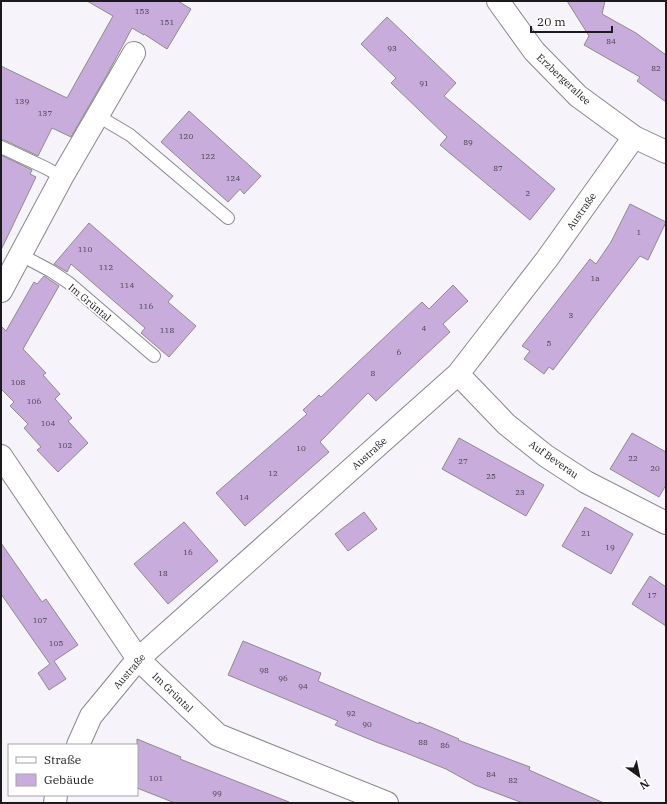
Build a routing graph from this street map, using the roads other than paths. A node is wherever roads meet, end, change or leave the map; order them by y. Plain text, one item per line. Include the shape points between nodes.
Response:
1 (498, 1) edge
2 (134, 53) dead end
3 (98, 116) junction
4 (634, 137) junction
5 (1, 147) edge
6 (666, 152) edge
7 (62, 177) junction
8 (228, 218) dead end
9 (21, 255) junction
10 (1, 291) edge
11 (154, 356) dead end
12 (458, 374) junction
13 (1, 456) edge
14 (666, 523) edge
15 (138, 659) junction
16 (78, 744) edge
17 (387, 803) edge

1 - 4 street, Erzbergerallee via 534,51 578,96
2 - 3 street
3 - 7 street
3 - 8 lane via 130,135
4 - 6 street, Erzbergerallee
4 - 12 street, Austraße via 547,259
5 - 7 lane
7 - 9 street
9 - 10 street
9 - 11 lane, Im Grüntal via 69,284
12 - 14 street, Auf Beverau via 506,424 546,456 586,482
12 - 15 street, Austraße
13 - 15 street, Im Grüntal
15 - 16 street, Austraße via 92,716
15 - 17 street, Im Grüntal via 218,735

